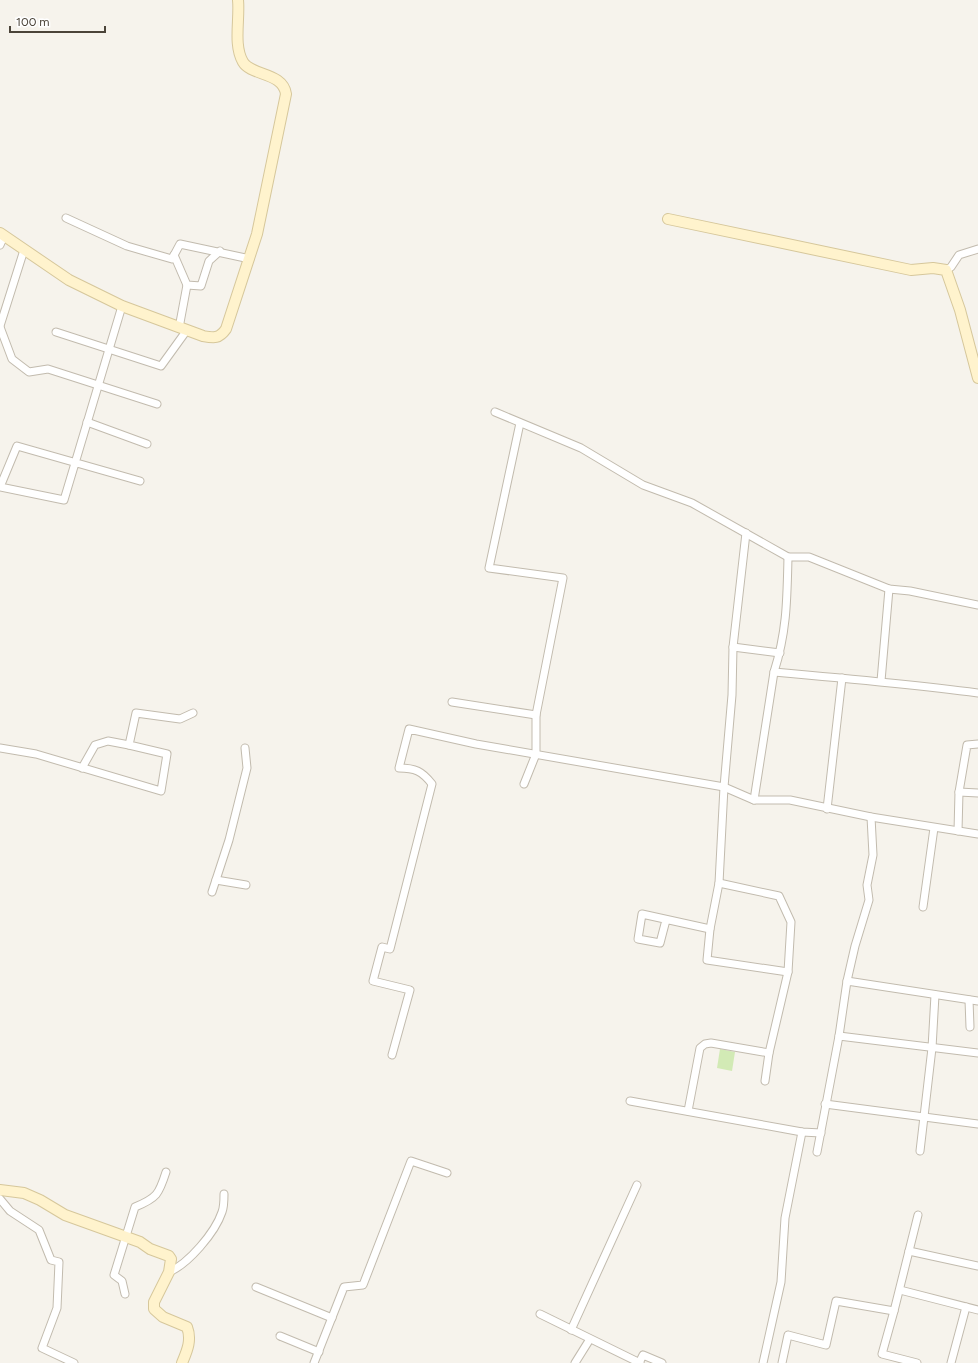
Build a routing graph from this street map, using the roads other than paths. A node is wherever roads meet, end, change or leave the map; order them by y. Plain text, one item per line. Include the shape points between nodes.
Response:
1 (238, 0) edge
2 (66, 218) dead end
3 (668, 219) dead end
4 (2, 234) edge
5 (0, 246) edge
6 (978, 248) edge
7 (24, 250) junction
8 (220, 251) junction
9 (174, 255) junction
10 (250, 259) junction
11 (946, 270) junction
12 (187, 285) junction
13 (122, 306) junction
14 (0, 327) edge
15 (183, 329) junction
16 (56, 332) dead end
17 (109, 349) junction
18 (978, 378) edge
19 (98, 386) junction
20 (157, 404) dead end
21 (495, 412) dead end
22 (88, 422) junction
23 (520, 422) junction
24 (147, 444) dead end
25 (76, 463) junction
26 (140, 481) dead end
27 (0, 487) edge
28 (746, 533) junction
29 (788, 557) junction
30 (889, 589) junction
31 (978, 605) edge
32 (733, 646) junction
33 (780, 654) junction
34 (774, 672) junction
35 (842, 678) junction
36 (881, 681) junction
37 (978, 693) edge
38 (452, 702) dead end
39 (193, 713) dead end
40 (536, 715) junction
41 (978, 744) edge
42 (129, 745) junction
43 (0, 748) edge
44 (245, 748) dead end
45 (536, 754) junction
46 (82, 768) junction
47 (524, 784) dead end
48 (724, 787) junction
49 (959, 792) junction
50 (978, 793) edge
51 (754, 800) junction
52 (827, 809) junction
53 (871, 817) junction
54 (934, 828) junction
55 (958, 831) junction
56 (978, 834) edge
57 (216, 880) junction
58 (719, 883) junction
59 (246, 885) dead end
60 (212, 892) dead end
61 (923, 907) dead end
62 (666, 920) junction
63 (710, 929) junction
64 (788, 972) junction
65 (847, 981) junction
66 (935, 995) junction
67 (969, 1000) junction
68 (978, 1001) edge
69 (970, 1027) dead end
70 (839, 1036) junction
71 (932, 1048) junction
72 (769, 1053) junction
73 (978, 1053) edge
74 (392, 1055) dead end
75 (765, 1080) dead end
76 (630, 1101) dead end
77 (825, 1104) junction
78 (688, 1111) junction
79 (924, 1116) junction
80 (978, 1124) edge
81 (802, 1132) junction
82 (821, 1133) junction
83 (920, 1151) dead end
84 (817, 1152) dead end
85 (166, 1172) dead end
86 (447, 1173) dead end
87 (637, 1185) dead end
88 (0, 1190) edge
89 (224, 1194) dead end
90 (0, 1199) edge
91 (918, 1215) dead end
92 (126, 1237) junction
93 (909, 1251) junction
94 (978, 1266) edge
95 (168, 1272) junction
96 (256, 1287) dead end
97 (900, 1290) junction
98 (125, 1294) dead end
99 (966, 1307) junction
100 (978, 1310) edge
101 (894, 1311) junction
102 (540, 1314) dead end
103 (332, 1318) junction
104 (571, 1330) junction
105 (280, 1336) dead end
106 (590, 1339) junction
107 (318, 1352) junction
108 (72, 1363) edge
109 (182, 1363) edge
110 (314, 1363) edge
111 (575, 1363) edge
112 (639, 1363) edge
113 (662, 1363) edge
114 (763, 1363) edge
115 (782, 1363) edge
116 (917, 1363) edge
117 (951, 1363) edge

1 - 10 street via 239,53 244,64 280,81 285,87 286,94
2 - 9 street via 127,246 172,259
3 - 11 street via 911,270
4 - 5 street
4 - 7 street
6 - 11 street via 959,255
7 - 13 street via 69,280
7 - 14 street
8 - 9 street via 180,244
8 - 10 street
8 - 12 street via 209,261 201,286
9 - 12 street
10 - 15 street via 226,329 221,336 203,336
11 - 18 street via 960,310
12 - 15 street
13 - 15 street
13 - 17 street
14 - 19 street via 12,359 29,372 48,370
15 - 17 street via 161,366
16 - 17 street
17 - 19 street
19 - 20 street
19 - 22 street
21 - 23 street
22 - 24 street
22 - 25 street
23 - 28 street via 581,448 643,485 692,503
23 - 40 street via 489,568 563,578
25 - 26 street
25 - 27 street via 64,500
25 - 27 street via 17,446
28 - 29 street
28 - 32 street
29 - 30 street via 810,557
29 - 33 street via 787,617
30 - 31 street
30 - 36 street
32 - 33 street
32 - 48 street via 732,695
33 - 34 street
34 - 35 street
34 - 51 street
35 - 36 street
35 - 52 street
36 - 37 street
38 - 40 street
39 - 42 street via 180,719 136,713
40 - 45 street
41 - 49 street via 967,745
42 - 46 street via 108,741 95,744
42 - 46 street via 167,754 161,791
43 - 46 street via 36,754
44 - 57 street via 247,768
45 - 47 street
45 - 48 street
45 - 74 street via 408,729 399,768 410,768 424,774 432,784 390,949 382,948 373,981 410,990
48 - 51 street
48 - 58 street
49 - 50 street
49 - 55 street
51 - 52 street via 790,800
52 - 53 street
53 - 54 street
53 - 65 street via 873,855 867,885 869,900
54 - 55 street
54 - 61 street
55 - 56 street
57 - 59 street
57 - 60 street
58 - 63 street
58 - 64 street via 779,896 791,922
62 - 62 street via 642,914 638,939 660,943
62 - 63 street
63 - 64 street via 707,960
64 - 72 street
65 - 66 street
65 - 70 street
66 - 67 street
66 - 71 street
67 - 68 street
67 - 69 street
70 - 71 street
70 - 77 street
71 - 73 street
71 - 79 street
72 - 75 street
72 - 78 street via 705,1044 700,1048
76 - 78 street
77 - 79 street
77 - 82 street
78 - 81 street
79 - 80 street
79 - 83 street
81 - 82 street
81 - 114 street via 784,1218 781,1282
82 - 84 street
85 - 92 street via 160,1192 151,1200 135,1207
86 - 103 street via 411,1161 363,1285 344,1287
87 - 104 street
88 - 92 street via 24,1193 65,1215
89 - 95 street via 222,1212 214,1228 184,1263
90 - 108 street via 10,1211 39,1230 48,1256 51,1260 59,1262 57,1308 42,1348
91 - 93 street
92 - 95 street via 169,1256 171,1259
92 - 98 street via 114,1275 122,1281
93 - 94 street
93 - 97 street
95 - 109 street via 154,1302 154,1309 163,1317 187,1327 190,1333 189,1345
96 - 103 street
97 - 99 street
97 - 101 street
99 - 100 street
99 - 117 street
101 - 115 street via 836,1301 826,1345 788,1335
101 - 116 street via 882,1354
102 - 104 street
103 - 107 street
104 - 106 street
105 - 107 street
106 - 111 street
106 - 112 street
107 - 110 street
112 - 113 street via 643,1355

